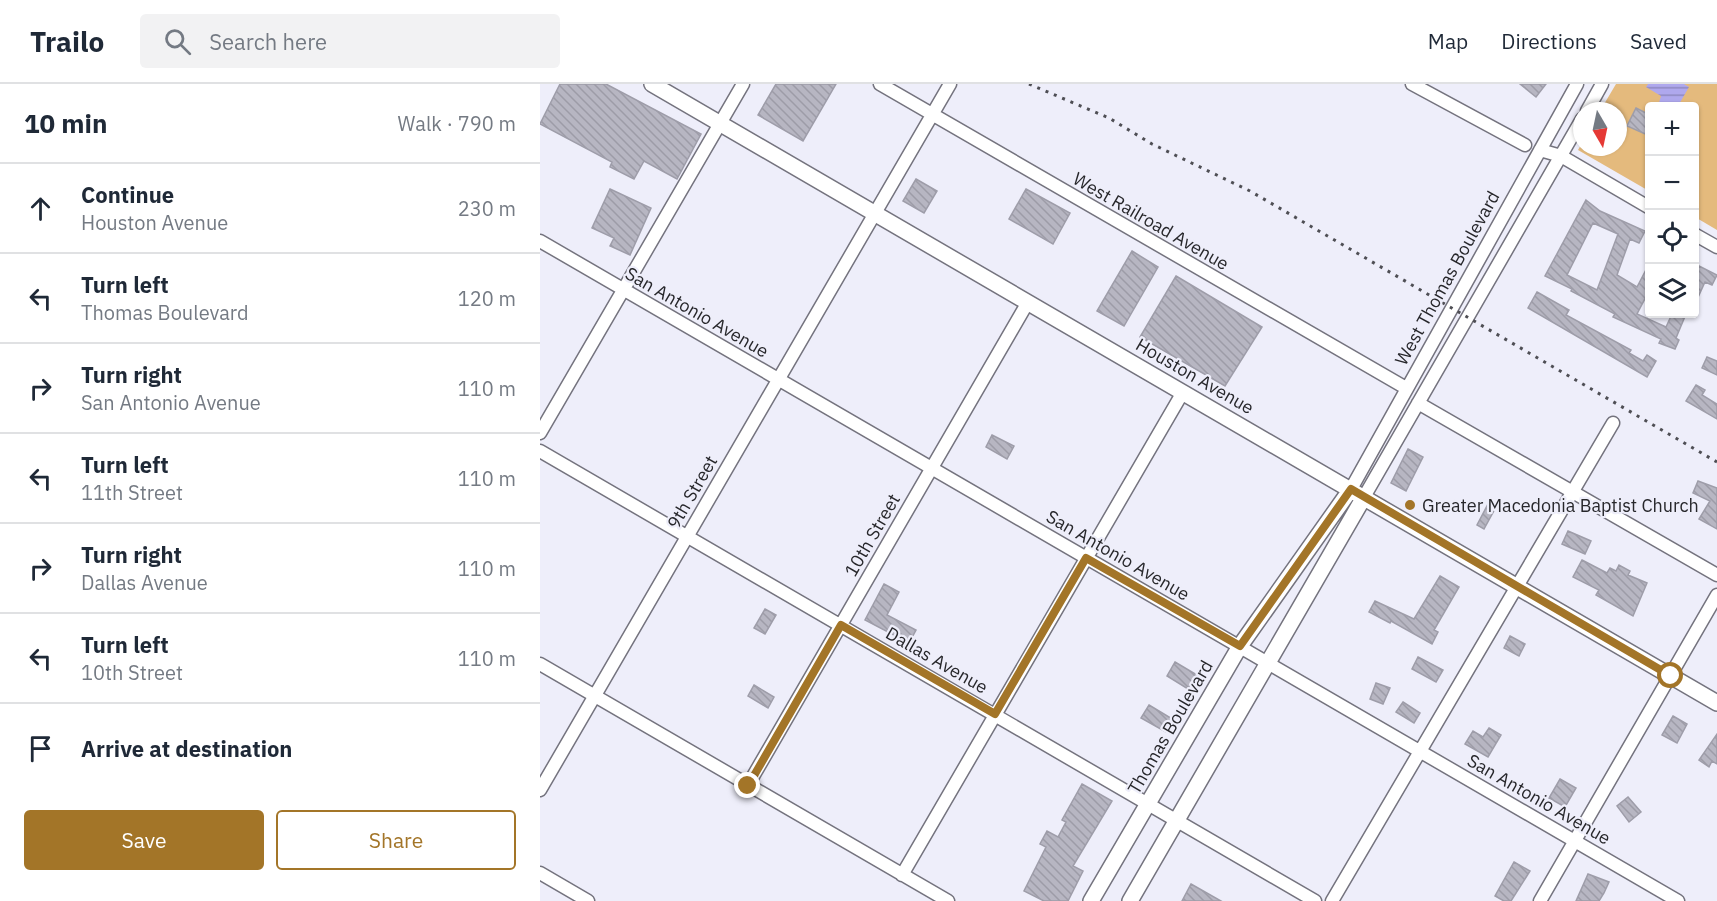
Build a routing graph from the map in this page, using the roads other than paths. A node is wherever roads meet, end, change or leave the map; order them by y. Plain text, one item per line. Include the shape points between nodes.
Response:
1 (652, 84) edge
2 (743, 84) edge
3 (880, 84) edge
4 (950, 84) edge
5 (1412, 84) edge
6 (1577, 84) edge
7 (1602, 84) edge
8 (1592, 102) edge
9 (932, 114) junction
10 (720, 123) junction
11 (1573, 135) edge
12 (1525, 145) dead end
13 (1540, 150) junction
14 (1561, 156) junction
15 (1645, 205) edge
16 (874, 212) junction
17 (1699, 236) edge
18 (540, 240) edge
19 (1717, 247) edge
20 (623, 290) junction
21 (1028, 302) junction
22 (778, 380) junction
23 (1406, 388) junction
24 (1183, 392) junction
25 (1418, 403) junction
26 (1613, 423) dead end
27 (540, 434) edge
28 (540, 451) edge
29 (932, 468) junction
30 (1572, 492) junction
31 (1357, 493) junction
32 (687, 536) junction
33 (1086, 558) junction
34 (1717, 575) edge
35 (1515, 585) junction
36 (1717, 595) edge
37 (841, 625) junction
38 (1240, 646) junction
39 (1268, 662) junction
40 (540, 664) edge
41 (1671, 676) junction
42 (595, 696) junction
43 (1717, 703) edge
44 (995, 714) junction
45 (1420, 750) junction
46 (748, 786) junction
47 (540, 790) edge
48 (1148, 804) junction
49 (1177, 820) junction
50 (1575, 841) junction
51 (540, 873) edge
52 (902, 875) junction
53 (588, 901) edge
54 (948, 901) edge
55 (1091, 901) edge
56 (1130, 901) edge
57 (1315, 901) edge
58 (1332, 901) edge
59 (1540, 901) edge
60 (1678, 901) edge

1 - 10 main road, Houston Avenue
2 - 10 street
3 - 9 street, West Railroad Avenue
4 - 9 street, 9th Street
5 - 12 street
6 - 13 street, West Thomas Boulevard
7 - 8 street
9 - 16 street, 9th Street
9 - 23 street, West Railroad Avenue
10 - 16 main road, Houston Avenue
10 - 20 street
11 - 14 street, West Thomas Boulevard
13 - 14 street
13 - 23 street, West Thomas Boulevard
14 - 15 street
14 - 25 street, West Thomas Boulevard
16 - 21 main road, Houston Avenue
16 - 22 street, 9th Street
17 - 19 street
18 - 20 street, San Antonio Avenue
20 - 22 street, San Antonio Avenue
20 - 27 street
21 - 24 main road, Houston Avenue
21 - 29 street, 10th Street
22 - 29 street, San Antonio Avenue
22 - 32 street, 9th Street
23 - 31 street, West Thomas Boulevard
24 - 31 main road, Houston Avenue
24 - 33 street
25 - 30 street
25 - 31 street, West Thomas Boulevard
26 - 30 street
28 - 32 street, Dallas Avenue
29 - 33 street, San Antonio Avenue
29 - 37 street, 10th Street
30 - 34 street
30 - 35 street
31 - 35 main road, Houston Avenue
31 - 38 main road, Thomas Boulevard
31 - 39 main road
32 - 37 street, Dallas Avenue
32 - 42 street, 9th Street
33 - 38 street, San Antonio Avenue
33 - 44 street
35 - 41 main road, Houston Avenue
35 - 45 street
36 - 41 street
37 - 44 street, Dallas Avenue
37 - 46 street, 10th Street
38 - 39 street, San Antonio Avenue
38 - 48 main road, Thomas Boulevard
39 - 45 street, San Antonio Avenue
39 - 49 main road
40 - 42 street
41 - 43 main road, Houston Avenue
41 - 50 street
42 - 46 street
42 - 47 street, 9th Street
44 - 48 street, Dallas Avenue
44 - 52 street
45 - 50 street, San Antonio Avenue
45 - 58 street
46 - 52 street
48 - 49 street, Dallas Avenue
48 - 55 main road, Thomas Boulevard
49 - 56 main road
49 - 57 street, Dallas Avenue
50 - 59 street
50 - 60 street, San Antonio Avenue
51 - 53 street
52 - 54 street

